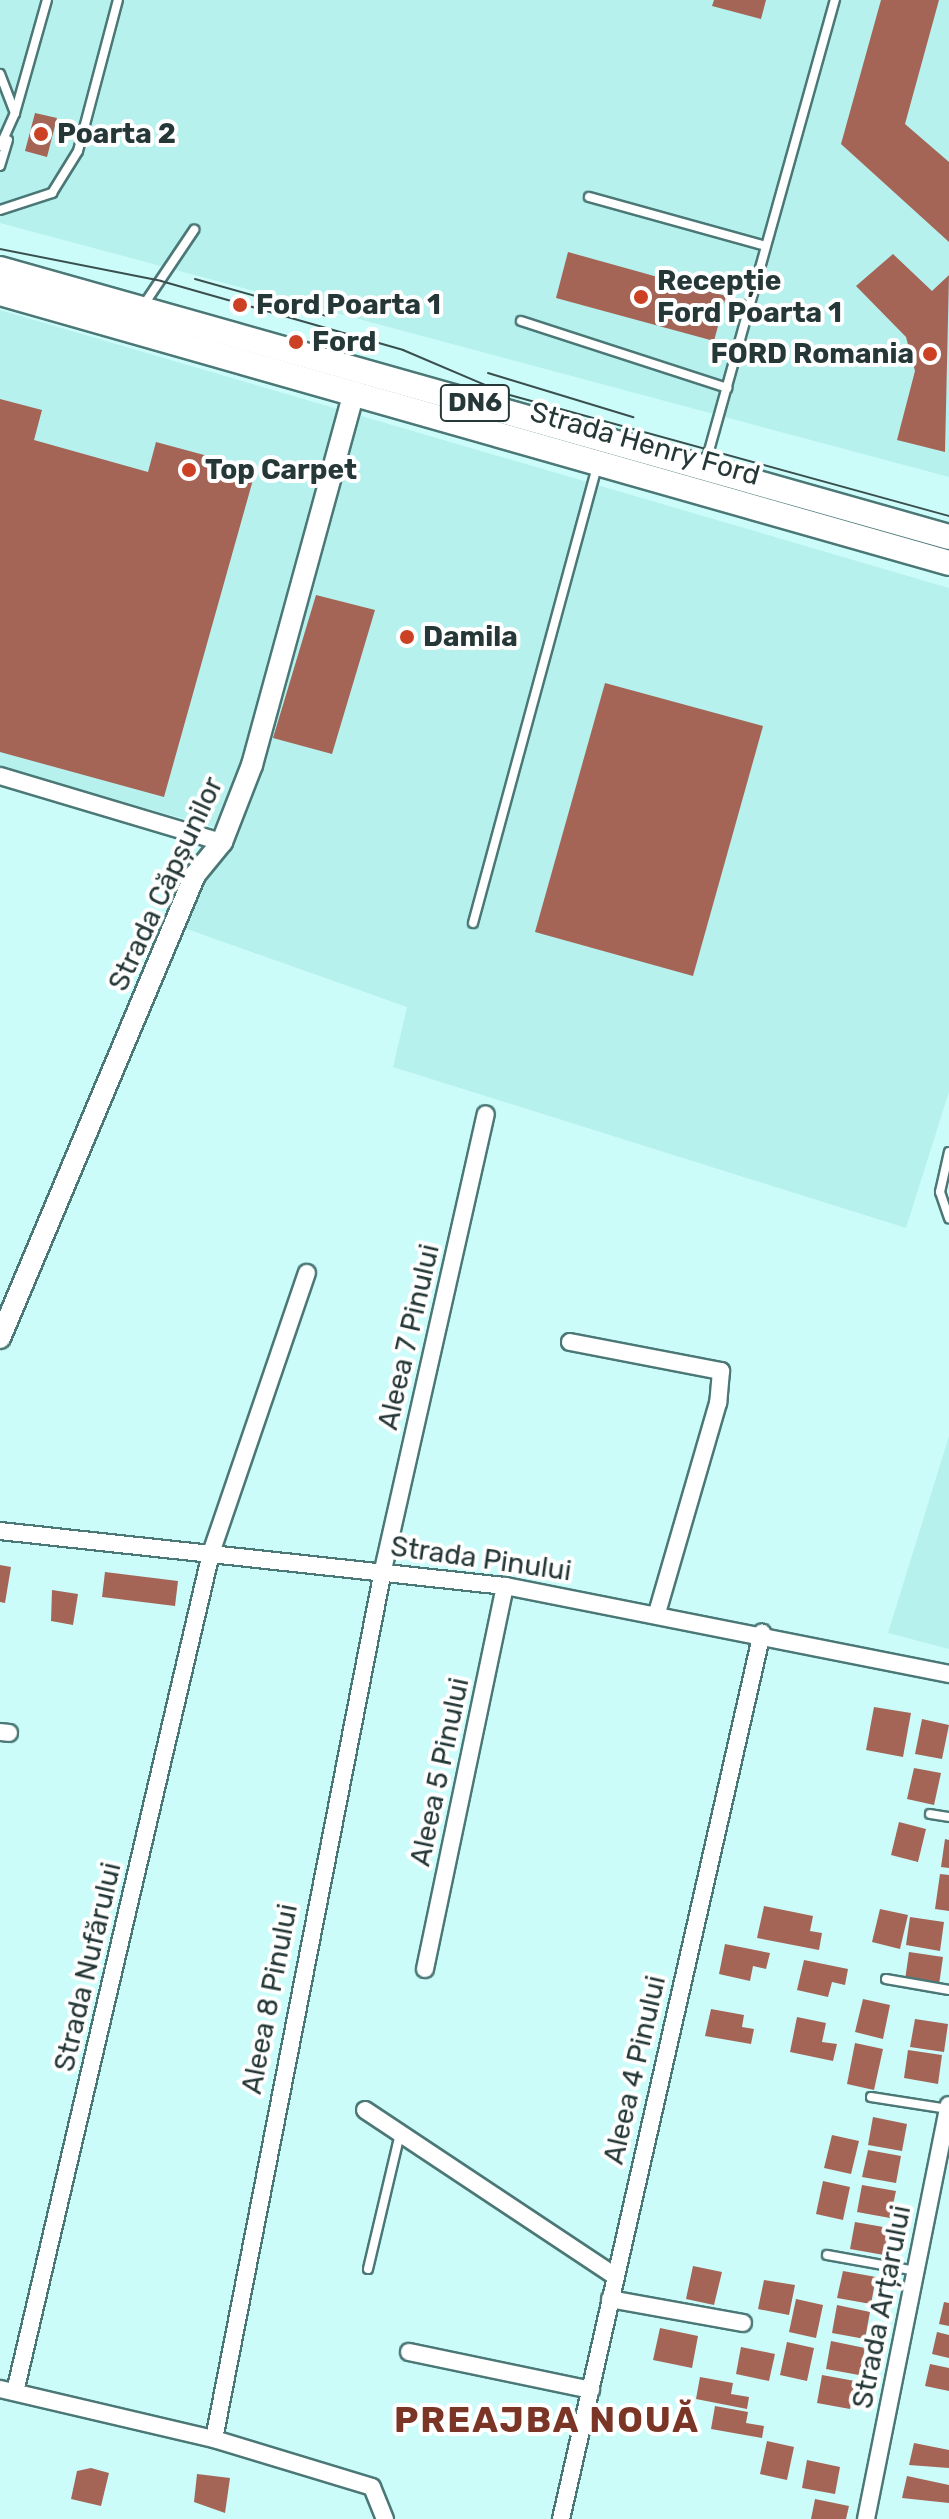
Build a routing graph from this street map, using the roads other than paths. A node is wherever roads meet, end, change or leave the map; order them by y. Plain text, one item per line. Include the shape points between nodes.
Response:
1 (47, 0) edge
2 (118, 0) edge
3 (835, 0) edge
4 (0, 74) edge
5 (15, 113) junction
6 (10, 133) junction
7 (0, 146) edge
8 (0, 166) edge
9 (589, 197) dead end
10 (0, 210) edge
11 (194, 230) dead end
12 (762, 245) junction
13 (0, 269) edge
14 (0, 293) edge
15 (142, 308) junction
16 (521, 321) dead end
17 (727, 388) junction
18 (354, 392) junction
19 (598, 461) junction
20 (704, 469) junction
21 (949, 537) edge
22 (949, 563) edge
23 (0, 776) edge
24 (222, 842) junction
25 (473, 923) dead end
26 (486, 1114) dead end
27 (949, 1152) edge
28 (949, 1218) edge
29 (307, 1273) dead end
30 (0, 1338) edge
31 (570, 1342) dead end
32 (0, 1531) edge
33 (211, 1553) junction
34 (383, 1570) junction
35 (505, 1586) junction
36 (657, 1613) junction
37 (762, 1633) junction
38 (949, 1674) edge
39 (930, 1814) dead end
40 (949, 1817) edge
41 (425, 1969) dead end
42 (886, 1979) dead end
43 (949, 1990) edge
44 (871, 2097) dead end
45 (949, 2107) edge
46 (365, 2110) dead end
47 (400, 2134) junction
48 (827, 2255) dead end
49 (368, 2269) dead end
50 (916, 2271) junction
51 (615, 2276) junction
52 (610, 2299) junction
53 (743, 2323) dead end
54 (409, 2352) dead end
55 (591, 2390) junction
56 (8, 2391) edge
57 (214, 2439) junction
58 (385, 2519) edge
59 (561, 2519) edge
60 (866, 2519) edge

1 - 5 lane
2 - 10 lane via 78,151 52,193
3 - 12 lane
4 - 5 lane
5 - 6 lane
6 - 7 lane
6 - 8 lane
9 - 12 lane
11 - 15 lane
12 - 17 lane
13 - 15 main road, Strada Henry Ford / DN6
14 - 18 main road, Strada Henry Ford / DN6
15 - 20 main road, Strada Henry Ford / DN6
16 - 17 lane
17 - 20 lane
18 - 19 main road, Strada Henry Ford / DN6
18 - 24 street, Strada Căpșunilor via 252,765
19 - 22 main road, Strada Henry Ford / DN6
19 - 25 lane
20 - 21 main road, Strada Henry Ford / DN6
23 - 24 street
24 - 30 street, Strada Căpșunilor via 195,875
26 - 34 street, Aleea 7 Pinului
27 - 28 lane via 940,1192
29 - 33 street, Strada Nufărului
31 - 36 street via 721,1371 718,1403
32 - 33 street, Strada Pinului
33 - 34 street, Strada Pinului
33 - 56 street, Strada Nufărului
34 - 35 street, Strada Pinului
34 - 57 street, Aleea 8 Pinului
35 - 36 street, Strada Pinului
35 - 41 street, Aleea 5 Pinului
36 - 37 street, Strada Pinului
37 - 38 street, Strada Pinului
37 - 51 street, Aleea 4 Pinului
39 - 40 lane
42 - 43 lane
44 - 45 lane
45 - 50 street, Strada Arțarului
46 - 47 street
47 - 49 lane
47 - 51 street
48 - 50 lane
50 - 60 street, Strada Arțarului
51 - 52 street, Aleea 4 Pinului
52 - 53 street
52 - 55 street, Aleea 4 Pinului
54 - 55 street
55 - 59 street, Aleea 4 Pinului
56 - 57 street
57 - 58 street via 372,2487

